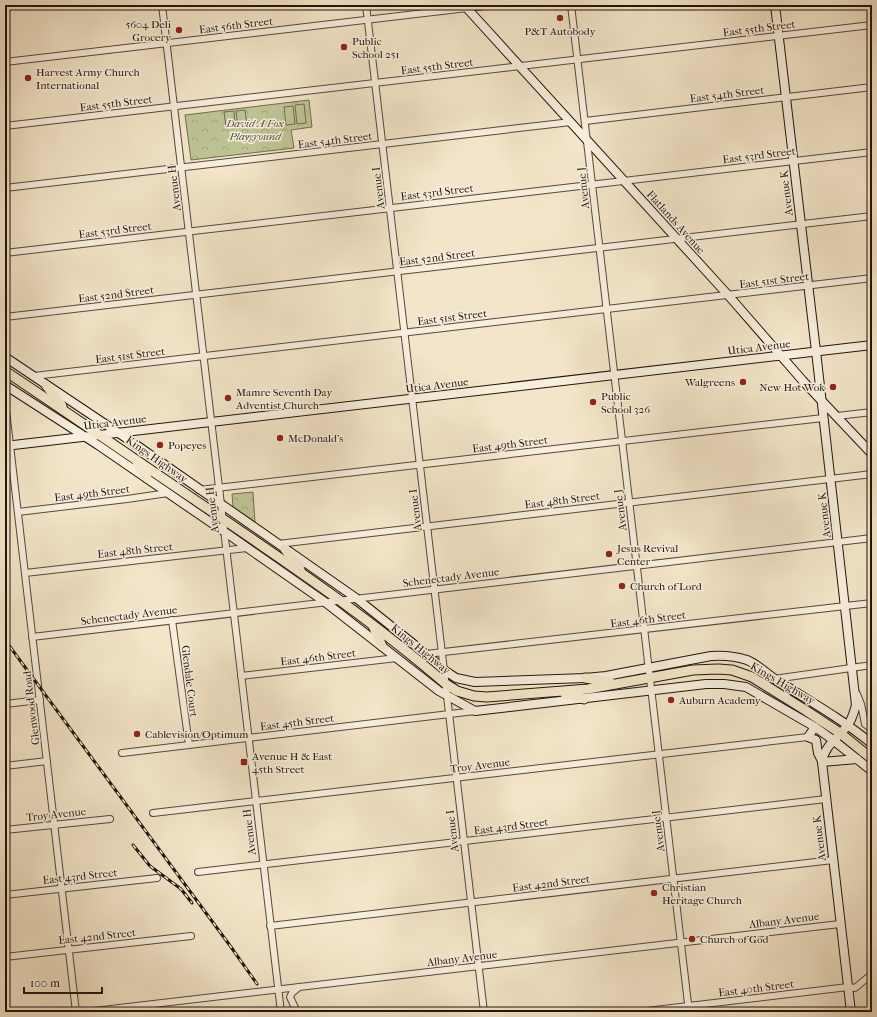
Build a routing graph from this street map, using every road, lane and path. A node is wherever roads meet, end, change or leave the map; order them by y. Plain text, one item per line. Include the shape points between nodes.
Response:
1 (162, 5) edge
2 (366, 5) edge
3 (493, 5) edge
4 (571, 5) edge
5 (775, 5) edge
6 (465, 7) edge
7 (368, 19) junction
8 (872, 25) edge
9 (779, 36) junction
10 (167, 43) junction
11 (578, 60) junction
12 (5, 62) edge
13 (519, 66) junction
14 (376, 83) junction
15 (872, 87) edge
16 (786, 97) junction
17 (175, 107) junction
18 (585, 121) junction
19 (571, 122) junction
20 (5, 126) edge
21 (587, 141) junction
22 (383, 144) junction
23 (872, 152) edge
24 (794, 161) junction
25 (182, 168) junction
26 (624, 181) junction
27 (592, 184) junction
28 (5, 188) edge
29 (390, 208) junction
30 (872, 216) edge
31 (801, 224) junction
32 (189, 231) junction
33 (677, 239) junction
34 (600, 248) junction
35 (5, 253) edge
36 (398, 271) junction
37 (872, 278) edge
38 (808, 286) junction
39 (197, 295) junction
40 (728, 295) junction
41 (607, 309) junction
42 (5, 317) edge
43 (405, 332) junction
44 (872, 345) edge
45 (816, 351) junction
46 (782, 355) junction
47 (204, 356) junction
48 (5, 357) edge
49 (5, 371) edge
50 (614, 375) junction
51 (34, 376) junction
52 (5, 385) edge
53 (46, 385) junction
54 (412, 399) junction
55 (821, 400) junction
56 (5, 402) edge
57 (66, 412) junction
58 (872, 412) edge
59 (837, 416) junction
60 (823, 418) junction
61 (212, 422) junction
62 (118, 433) junction
63 (101, 435) junction
64 (85, 437) junction
65 (622, 441) junction
66 (8, 446) edge
67 (872, 454) edge
68 (135, 459) junction
69 (420, 464) junction
70 (872, 474) edge
71 (147, 478) junction
72 (830, 479) junction
73 (219, 487) junction
74 (199, 490) junction
75 (168, 493) junction
76 (629, 502) junction
77 (221, 506) junction
78 (18, 512) junction
79 (223, 518) junction
80 (427, 526) junction
81 (224, 532) junction
82 (872, 538) edge
83 (838, 542) junction
84 (281, 547) junction
85 (248, 548) junction
86 (226, 550) junction
87 (637, 566) junction
88 (25, 573) junction
89 (304, 575) junction
90 (434, 590) junction
91 (356, 598) junction
92 (339, 600) junction
93 (325, 602) junction
94 (872, 603) edge
95 (845, 606) junction
96 (234, 613) junction
97 (172, 620) junction
98 (372, 625) junction
99 (644, 629) junction
100 (32, 637) junction
101 (382, 646) junction
102 (442, 652) junction
103 (426, 654) junction
104 (397, 658) junction
105 (872, 665) edge
106 (852, 667) junction
107 (648, 668) junction
108 (444, 670) junction
109 (241, 676) junction
110 (585, 678) junction
111 (650, 678) junction
112 (774, 678) junction
113 (446, 684) junction
114 (618, 684) junction
115 (855, 689) junction
116 (651, 691) junction
117 (558, 692) junction
118 (447, 696) junction
119 (584, 699) junction
120 (40, 700) junction
121 (5, 704) edge
122 (475, 712) junction
123 (449, 715) junction
124 (848, 725) junction
125 (815, 727) junction
126 (872, 729) edge
127 (840, 733) junction
128 (808, 737) junction
129 (248, 738) junction
130 (833, 740) junction
131 (872, 744) edge
132 (188, 745) junction
133 (122, 753) dead end
134 (658, 754) junction
135 (857, 759) junction
136 (872, 759) edge
137 (47, 761) junction
138 (822, 762) junction
139 (5, 766) edge
140 (872, 771) edge
141 (456, 778) junction
142 (826, 799) junction
143 (256, 801) junction
144 (153, 813) dead end
145 (110, 818) dead end
146 (666, 818) junction
147 (54, 825) junction
148 (5, 830) edge
149 (464, 842) junction
150 (833, 860) junction
151 (263, 865) junction
152 (198, 872) dead end
153 (158, 878) dead end
154 (673, 879) junction
155 (62, 888) junction
156 (5, 895) edge
157 (471, 902) junction
158 (840, 924) junction
159 (270, 926) junction
160 (191, 936) dead end
161 (681, 943) junction
162 (69, 949) junction
163 (5, 957) edge
164 (478, 966) junction
165 (872, 974) edge
166 (300, 987) junction
167 (848, 988) junction
168 (278, 989) junction
169 (688, 1009) edge
170 (76, 1012) edge
171 (85, 1012) edge
172 (281, 1012) edge
173 (297, 1012) edge
174 (484, 1012) edge
175 (638, 1012) edge
176 (851, 1012) edge

1 - 10 street, Avenue H
2 - 7 street, Avenue I
3 - 6 street, East 56th Street
4 - 11 street, Avenue J
5 - 9 street, Avenue K
6 - 7 street, East 56th Street
6 - 13 street, Flatlands Avenue
7 - 10 street, East 56th Street
7 - 14 street, Avenue I
8 - 9 street, East 55th Street
9 - 11 street, East 55th Street
9 - 16 street, Avenue K
10 - 12 street, East 56th Street
10 - 17 street, Avenue H
11 - 13 street, East 55th Street
11 - 18 street, Avenue J
13 - 14 street, East 55th Street
13 - 19 street, Flatlands Avenue
14 - 17 street, East 55th Street
14 - 22 street, Avenue I
15 - 16 street, East 54th Street
16 - 18 street, East 54th Street
16 - 24 street, Avenue K
17 - 20 street, East 55th Street
17 - 25 street, Avenue H
18 - 21 street, Avenue J
19 - 21 street, Flatlands Avenue
19 - 22 street, East 54th Street
21 - 26 street, Flatlands Avenue
21 - 27 street, Avenue J
22 - 25 street, East 54th Street
22 - 29 street, Avenue I
23 - 24 street, East 53rd Street
24 - 26 street, East 53rd Street
24 - 31 street, Avenue K
25 - 28 street, East 54th Street
25 - 32 street, Avenue H
26 - 27 street, East 53rd Street
26 - 33 street, Flatlands Avenue
27 - 29 street, East 53rd Street
27 - 34 street, Avenue J
29 - 32 street, East 53rd Street
29 - 36 street, Avenue I
30 - 31 street, East 52nd Street
31 - 33 street, East 52nd Street
31 - 38 street, Avenue K
32 - 35 street, East 53rd Street
32 - 39 street, Avenue H
33 - 34 street, East 52nd Street
33 - 40 street, Flatlands Avenue
34 - 36 street, East 52nd Street
34 - 41 street, Avenue J
36 - 39 street, East 52nd Street
36 - 43 street, Avenue I
37 - 38 street, East 51st Street
38 - 40 street, East 51st Street
38 - 45 street, Avenue K
39 - 42 street, East 52nd Street
39 - 47 street, Avenue H
40 - 41 street, East 51st Street
40 - 46 street, Flatlands Avenue
41 - 43 street, East 51st Street
41 - 50 street, Avenue J
43 - 47 street, East 51st Street
43 - 54 street, Avenue I
44 - 45 street, Utica Avenue
45 - 46 street, Utica Avenue
45 - 55 street, Avenue K
46 - 50 street, Utica Avenue
46 - 55 street, Flatlands Avenue
47 - 51 street, East 51st Street
47 - 61 street, Avenue H
48 - 51 street, Kings Highway
49 - 57 main road, Kings Highway
50 - 54 street, Utica Avenue
50 - 65 street, Avenue J
51 - 53 street, Kings Highway
52 - 64 street, Kings Highway
53 - 57 main road
53 - 62 street, Kings Highway
54 - 61 street, Utica Avenue
54 - 69 street, Avenue I
55 - 59 street, Flatlands Avenue
55 - 60 street, Avenue K
56 - 66 street, Glenwood Road
57 - 63 main road, Kings Highway
58 - 59 street
59 - 67 street, Flatlands Avenue
60 - 65 street, East 49th Street
60 - 72 street, Avenue K
61 - 62 street, Utica Avenue
61 - 73 street, Avenue H
62 - 63 street, Utica Avenue
62 - 74 street, Kings Highway
63 - 64 street, Utica Avenue
63 - 68 main road, Kings Highway
64 - 66 street, Utica Avenue
64 - 71 street, Kings Highway
65 - 69 street, East 49th Street
65 - 76 street, Avenue J
66 - 78 street, Glenwood Road
68 - 71 main road
68 - 79 main road, Kings Highway
69 - 73 street, East 49th Street
69 - 80 street, Avenue I
70 - 72 street, East 48th Street
71 - 75 street, Kings Highway
72 - 76 street, East 48th Street
72 - 83 street, Avenue K
73 - 74 street, East 49th Street
73 - 77 street, Avenue H
74 - 77 street, Kings Highway
75 - 78 street, East 49th Street
75 - 81 street, Kings Highway
76 - 80 street, East 48th Street
76 - 87 street, Avenue J
77 - 79 street, Avenue H
77 - 84 street, Kings Highway
78 - 88 street, Glenwood Road
79 - 81 street, Avenue H
79 - 89 main road, Kings Highway
80 - 84 street, East 48th Street
80 - 90 street, Avenue I
81 - 85 street, Kings Highway
81 - 86 street, Avenue H
82 - 83 street, Schenectady Avenue
83 - 87 street, Schenectady Avenue
83 - 95 street, Avenue K
84 - 89 main road
84 - 91 street, Kings Highway
85 - 86 street, East 48th Street
85 - 93 street, Kings Highway
86 - 88 street, East 48th Street
86 - 96 street, Avenue H
87 - 90 street, Schenectady Avenue
87 - 99 street, Avenue J
88 - 100 street, Glenwood Road
89 - 92 main road, Kings Highway
90 - 91 street, Schenectady Avenue
90 - 102 street, Avenue I
91 - 92 street, Schenectady Avenue
91 - 103 street, Kings Highway
92 - 93 street, Schenectady Avenue
92 - 98 main road, Kings Highway
93 - 96 street, Schenectady Avenue
93 - 101 street, Kings Highway
94 - 95 street, East 46th Street
95 - 99 street, East 46th Street
95 - 106 street, Avenue K
96 - 97 street, Schenectady Avenue
96 - 109 street, Avenue H
97 - 100 street, Schenectady Avenue
97 - 132 street, Glendale Court
98 - 101 main road
98 - 113 main road, Kings Highway
99 - 102 street, East 46th Street
99 - 107 street, Avenue J
100 - 120 street, Glenwood Road
101 - 104 street, Kings Highway
102 - 103 street, East 46th Street
102 - 108 street, Avenue I
103 - 108 street, Kings Highway
104 - 109 street, East 46th Street
104 - 118 street, Kings Highway
105 - 106 street
106 - 112 street
106 - 115 street, Avenue K
107 - 110 street, Kings Highway
107 - 111 street, Avenue J
107 - 112 street, Kings Highway via 724,655 749,661
108 - 110 street, Kings Highway via 456,678 475,682
108 - 113 street, Avenue I
109 - 129 street, Avenue H
110 - 114 main road
111 - 114 main road, Kings Highway
111 - 116 street, Avenue J
111 - 127 main road, Kings Highway via 706,669 742,673
112 - 124 street, Kings Highway
113 - 117 main road, Kings Highway via 459,692 487,697
113 - 118 street, Avenue I
114 - 117 main road, Kings Highway
115 - 124 street, Avenue K via 856,705
115 - 126 street via 861,704 864,724
116 - 119 street, Kings Highway
116 - 125 street, Kings Highway via 712,684 746,687
116 - 134 street, Avenue J
117 - 119 main road
118 - 122 street, Kings Highway
118 - 123 street, Avenue I
119 - 122 street, Kings Highway
120 - 121 street
120 - 137 street, Glenwood Road
122 - 123 street, East 45th Street
123 - 129 street, East 45th Street
123 - 141 street, Avenue I
124 - 127 street, Avenue K
124 - 131 street, Kings Highway
125 - 128 street
125 - 130 street, Kings Highway
127 - 130 street, Avenue K
127 - 136 main road, Kings Highway
128 - 134 street, Troy Avenue
128 - 138 street via 816,740
129 - 132 street, East 45th Street
129 - 143 street, Avenue H
130 - 135 street, Kings Highway
130 - 138 street, Avenue K via 823,755
132 - 133 street, East 45th Street
134 - 141 street, Troy Avenue
134 - 146 street, Avenue J
135 - 138 street
135 - 140 street, Kings Highway
137 - 139 street
137 - 147 street, Glenwood Road
138 - 142 street, Avenue K
141 - 143 street, Troy Avenue
141 - 149 street, Avenue I
142 - 146 street, East 43rd Street
142 - 150 street, Avenue K
143 - 144 street, Troy Avenue
143 - 151 street, Avenue H
145 - 147 street, Troy Avenue
146 - 149 street, East 43rd Street
146 - 154 street, Avenue J
147 - 148 street, Troy Avenue
147 - 155 street, Glenwood Road
149 - 151 street, East 43rd Street
149 - 157 street, Avenue I
150 - 154 street, East 42nd Street
150 - 158 street, Avenue K
151 - 152 street, East 43rd Street
151 - 159 street, Avenue H
153 - 155 street, East 43rd Street
154 - 157 street, East 42nd Street
154 - 161 street, Avenue J
155 - 156 street, East 43rd Street
155 - 162 street, Glenwood Road
157 - 159 street, East 42nd Street
157 - 164 street, Avenue I
158 - 161 street, Albany Avenue
158 - 167 street, Avenue K
159 - 168 street, Avenue H
160 - 162 street, East 42nd Street
161 - 164 street, Albany Avenue
161 - 169 street, Avenue J
162 - 163 street, East 42nd Street
162 - 170 street, Glenwood Road
164 - 166 street, Albany Avenue
164 - 174 street, Avenue I
165 - 167 street, East 40th Street via 854,988
166 - 168 street, Albany Avenue
166 - 173 street via 290,997
167 - 169 street, East 40th Street
167 - 176 street, Avenue K
168 - 171 street, Albany Avenue
168 - 172 street, Avenue H
169 - 175 street, East 40th Street

